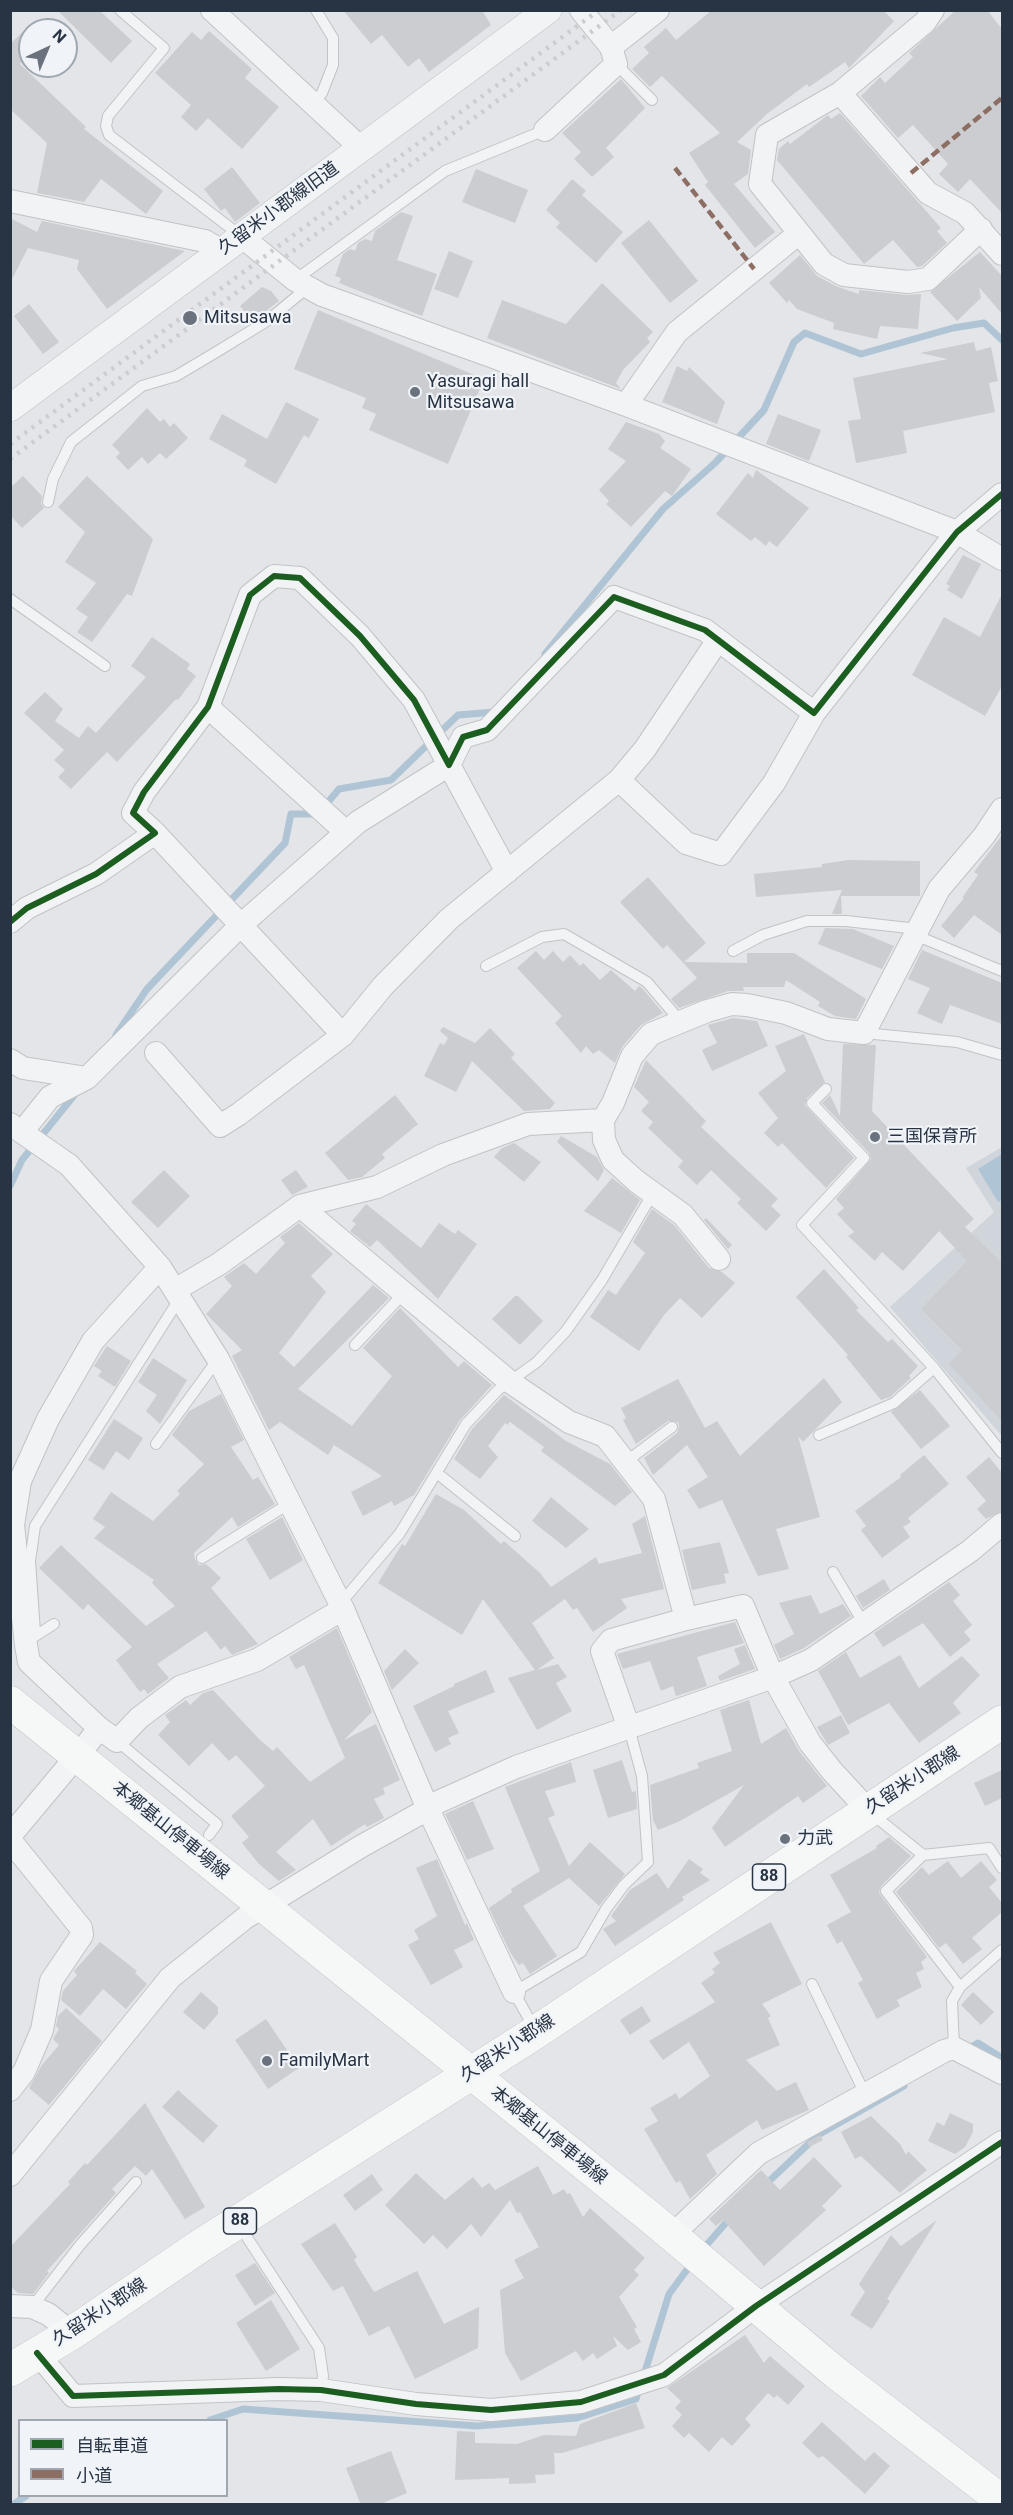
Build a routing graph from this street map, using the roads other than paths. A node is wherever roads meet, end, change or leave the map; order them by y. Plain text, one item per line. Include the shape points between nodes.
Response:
1 (120, 10) edge
2 (212, 10) edge
3 (316, 10) edge
4 (548, 10) edge
5 (581, 10) edge
6 (658, 10) edge
7 (933, 10) edge
8 (614, 56) junction
9 (840, 93) junction
10 (652, 100) dead end
11 (313, 104) junction
12 (545, 130) joint
13 (362, 149) junction
14 (10, 201) edge
15 (981, 229) junction
16 (798, 234) junction
17 (232, 244) junction
18 (1002, 254) edge
19 (301, 284) junction
20 (626, 405) junction
21 (10, 408) edge
22 (1002, 494) edge
23 (48, 502) dead end
24 (957, 532) junction
25 (1002, 559) edge
26 (10, 599) edge
27 (718, 640) junction
28 (105, 666) dead end
29 (207, 707) junction
30 (814, 713) junction
31 (449, 765) junction
32 (619, 780) junction
33 (1001, 813) edge
34 (346, 832) junction
35 (155, 833) junction
36 (507, 872) junction
37 (10, 922) edge
38 (242, 924) junction
39 (916, 932) junction
40 (733, 951) dead end
41 (486, 966) dead end
42 (1002, 971) edge
43 (681, 1022) junction
44 (864, 1033) junction
45 (343, 1035) junction
46 (156, 1053) dead end
47 (1002, 1055) edge
48 (10, 1060) edge
49 (87, 1078) junction
50 (826, 1089) dead end
51 (603, 1120) junction
52 (16, 1128) edge
53 (653, 1192) junction
54 (300, 1206) junction
55 (719, 1259) dead end
56 (160, 1267) junction
57 (404, 1293) junction
58 (178, 1294) junction
59 (355, 1345) dead end
60 (218, 1359) junction
61 (934, 1368) junction
62 (510, 1382) junction
63 (672, 1427) dead end
64 (819, 1435) dead end
65 (156, 1444) dead end
66 (1002, 1453) edge
67 (627, 1461) junction
68 (436, 1473) junction
69 (290, 1503) junction
70 (1002, 1524) edge
71 (515, 1536) dead end
72 (202, 1558) dead end
73 (833, 1572) dead end
74 (341, 1607) junction
75 (686, 1619) junction
76 (54, 1624) dead end
77 (864, 1624) junction
78 (30, 1640) junction
79 (773, 1677) junction
80 (10, 1689) edge
81 (10, 1702) edge
82 (10, 1713) edge
83 (1002, 1722) edge
84 (629, 1728) junction
85 (108, 1735) junction
86 (82, 1760) junction
87 (428, 1808) junction
88 (868, 1810) junction
89 (209, 1835) dead end
90 (10, 1838) edge
91 (923, 1855) junction
92 (1001, 1862) edge
93 (264, 1906) junction
94 (1002, 1950) edge
95 (812, 1984) dead end
96 (960, 1987) junction
97 (514, 1992) junction
98 (536, 2032) junction
99 (954, 2048) junction
100 (1002, 2073) edge
101 (471, 2074) junction
102 (10, 2090) edge
103 (866, 2096) junction
104 (1002, 2142) edge
105 (10, 2175) edge
106 (136, 2182) dead end
107 (237, 2222) junction
108 (671, 2236) junction
109 (21, 2306) edge
110 (756, 2306) junction
111 (72, 2333) junction
112 (24, 2362) edge
113 (321, 2390) junction
114 (1002, 2501) edge

1 - 17 lane via 164,48 108,116 109,135
2 - 11 street
3 - 11 lane via 333,38 333,65
4 - 13 street, 久留米小郡線旧道
5 - 8 street
6 - 8 street
7 - 9 street via 925,22
8 - 10 lane
8 - 12 street
9 - 15 street via 928,193 965,213
9 - 16 street via 767,135 760,184
11 - 13 street
12 - 19 lane via 445,171
13 - 17 street, 久留米小郡線旧道
14 - 17 street
15 - 16 street via 928,279 908,282 844,275 824,264
15 - 18 street
16 - 20 street via 676,332
17 - 19 street
17 - 21 street, 久留米小郡線旧道
19 - 20 street
19 - 23 lane via 267,321 176,376 142,386 71,442 56,472
20 - 24 street
22 - 24 street
24 - 25 street
24 - 30 street
26 - 28 lane
27 - 30 street
27 - 31 street via 705,630 614,597 487,730 463,737
27 - 32 street via 645,749
29 - 31 street via 250,595 274,576 300,578 360,636 414,700
29 - 34 street
29 - 35 street via 144,792 134,813
30 - 32 street via 774,783 721,854 686,843
31 - 34 street
31 - 36 street
32 - 36 street
33 - 39 street via 939,889
34 - 38 street
35 - 37 street via 96,874 27,908
35 - 38 street via 223,909
36 - 45 street via 449,920 383,986
38 - 45 street
38 - 49 street
39 - 40 lane via 846,921 807,921 763,935
39 - 42 lane
39 - 44 street
41 - 43 lane via 542,937 564,934 647,982
43 - 44 street via 732,1004 786,1013 828,1029
43 - 51 street via 651,1035 632,1056
44 - 47 lane via 957,1042
45 - 46 street via 220,1126
48 - 49 street via 23,1068
49 - 52 street via 50,1097
50 - 61 lane via 813,1103 864,1158 802,1225
51 - 53 street via 604,1140 613,1160
51 - 54 street via 528,1124 442,1155 377,1187
52 - 56 street via 69,1165
53 - 55 street via 683,1215
53 - 62 lane via 602,1280 566,1331 537,1362
54 - 57 street
54 - 58 street
56 - 58 street
56 - 78 street via 93,1341 48,1419 20,1481 13,1525
57 - 59 lane
57 - 62 street
58 - 60 street
58 - 78 lane via 35,1526 30,1561
60 - 65 lane
60 - 69 street
61 - 64 lane via 894,1403
61 - 66 lane
62 - 67 street via 569,1422 605,1436
62 - 68 lane via 466,1424
63 - 67 lane
67 - 75 street via 654,1499
68 - 71 lane
68 - 74 lane via 400,1533
69 - 72 lane
69 - 74 street
70 - 77 street via 970,1551
73 - 77 lane
74 - 85 street via 257,1660 180,1687 139,1718
74 - 87 street
75 - 79 street via 743,1606
75 - 84 street via 611,1640 602,1651
76 - 78 lane
77 - 79 street via 811,1660
78 - 85 street via 29,1662
79 - 84 street
79 - 88 street via 810,1743
80 - 86 street
81 - 86 main road, 本郷基山停車場線
82 - 86 street
83 - 88 main road, 久留米小郡線 / 88
84 - 87 street via 516,1767
84 - 97 lane via 642,1776 648,1862 606,1909 581,1952
85 - 86 street
85 - 89 lane via 217,1824
86 - 90 street
86 - 93 main road, 本郷基山停車場線
87 - 93 street
87 - 97 street
88 - 91 lane
88 - 98 main road, 久留米小郡線 / 88
90 - 102 street via 81,1928 82,1935 51,1981 42,2030 24,2072
91 - 92 lane via 989,1848
91 - 96 lane via 886,1891
93 - 101 main road, 本郷基山停車場線
93 - 105 street via 170,1978
94 - 96 lane
95 - 103 lane
96 - 99 lane via 952,2001
97 - 98 lane
98 - 101 main road, 久留米小郡線 / 88
99 - 100 street
99 - 103 street
101 - 107 main road, 久留米小郡線 / 88
101 - 108 main road, 本郷基山停車場線
103 - 108 street via 759,2153
104 - 110 street
106 - 109 lane
107 - 111 main road, 久留米小郡線 / 88
107 - 113 lane via 319,2348
108 - 110 main road, 本郷基山停車場線
109 - 111 street via 48,2314
110 - 113 street via 664,2375 581,2402 491,2410
110 - 114 main road, 本郷基山停車場線
111 - 112 main road, 久留米小郡線 / 88
112 - 113 street via 73,2396

